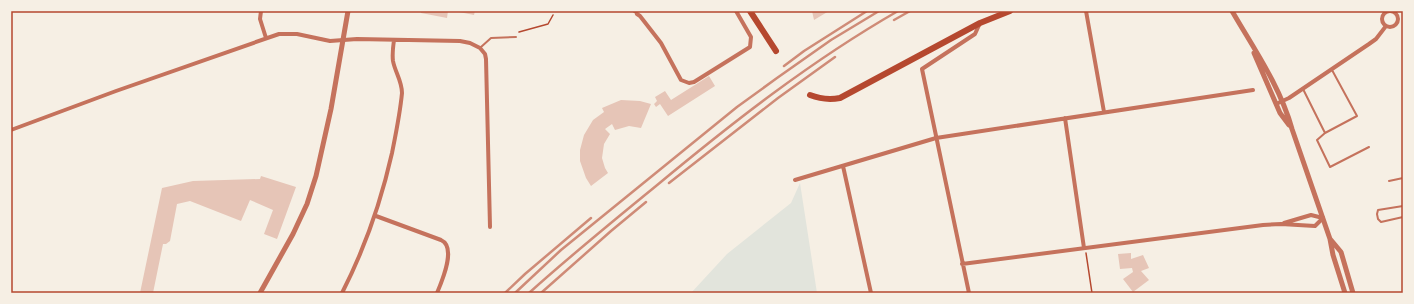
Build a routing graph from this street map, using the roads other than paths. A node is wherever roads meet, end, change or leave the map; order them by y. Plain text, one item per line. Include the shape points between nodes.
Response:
1 (261, 11) edge
2 (348, 11) edge
3 (736, 11) edge
4 (750, 11) edge
5 (1010, 11) edge
6 (1086, 11) edge
7 (1232, 11) edge
8 (1391, 11) edge
9 (635, 12) edge
10 (980, 23) junction
11 (1386, 26) junction
12 (516, 37) road end
13 (266, 38) junction
14 (1248, 39) junction
15 (343, 40) junction
16 (394, 40) junction
17 (480, 48) junction
18 (776, 51) dead end
19 (1332, 68) junction
20 (1302, 88) junction
21 (1253, 90) dead end
22 (810, 95) dead end
23 (1283, 100) junction
24 (1276, 104) junction
25 (1104, 112) junction
26 (1065, 118) junction
27 (1292, 129) junction
28 (11, 130) edge
29 (1325, 133) junction
30 (936, 138) junction
31 (1369, 147) dead end
32 (843, 166) junction
33 (1403, 178) edge
34 (795, 180) dead end
35 (1389, 181) dead end
36 (1403, 206) edge
37 (376, 216) junction
38 (1403, 217) edge
39 (1323, 218) junction
40 (1281, 224) junction
41 (490, 227) dead end
42 (1330, 240) junction
43 (1084, 248) junction
44 (962, 264) junction
45 (260, 293) edge
46 (342, 293) edge
47 (437, 293) edge
48 (871, 293) edge
49 (969, 293) edge
50 (1345, 293) edge
51 (1353, 293) edge

1 - 13 street via 260,19
2 - 15 street
3 - 9 street via 751,37 750,47 689,83 681,80 660,43
4 - 18 main road
5 - 10 main road
6 - 25 street
7 - 14 street
8 - 11 street via 1382,17
8 - 11 street via 1396,15 1397,22 1392,26
10 - 22 main road via 840,98
10 - 30 street via 976,34 922,69
11 - 19 street via 1376,39
12 - 17 lane via 491,38
13 - 15 street via 292,34 330,41
13 - 28 street
14 - 23 street
14 - 24 street
15 - 16 street
15 - 45 street via 316,176 293,234
16 - 17 street via 460,41
16 - 37 street via 393,61 402,92 397,128
17 - 41 street via 486,59
19 - 20 street
19 - 29 lane via 1357,116
20 - 23 street
20 - 29 lane
21 - 25 street
23 - 24 street
23 - 27 street
24 - 27 street
25 - 26 street
26 - 30 street
26 - 43 street
27 - 39 street
29 - 31 lane via 1317,140 1330,167
30 - 32 street
30 - 44 street
32 - 34 street
32 - 48 street
33 - 35 lane
36 - 38 lane via 1378,210 1377,214 1381,222
37 - 46 street
37 - 47 street via 447,244 448,258
39 - 40 street via 1311,215
39 - 40 street via 1315,226
39 - 42 street
40 - 43 street
42 - 50 street
42 - 51 street via 1341,252
43 - 44 street
44 - 49 street

